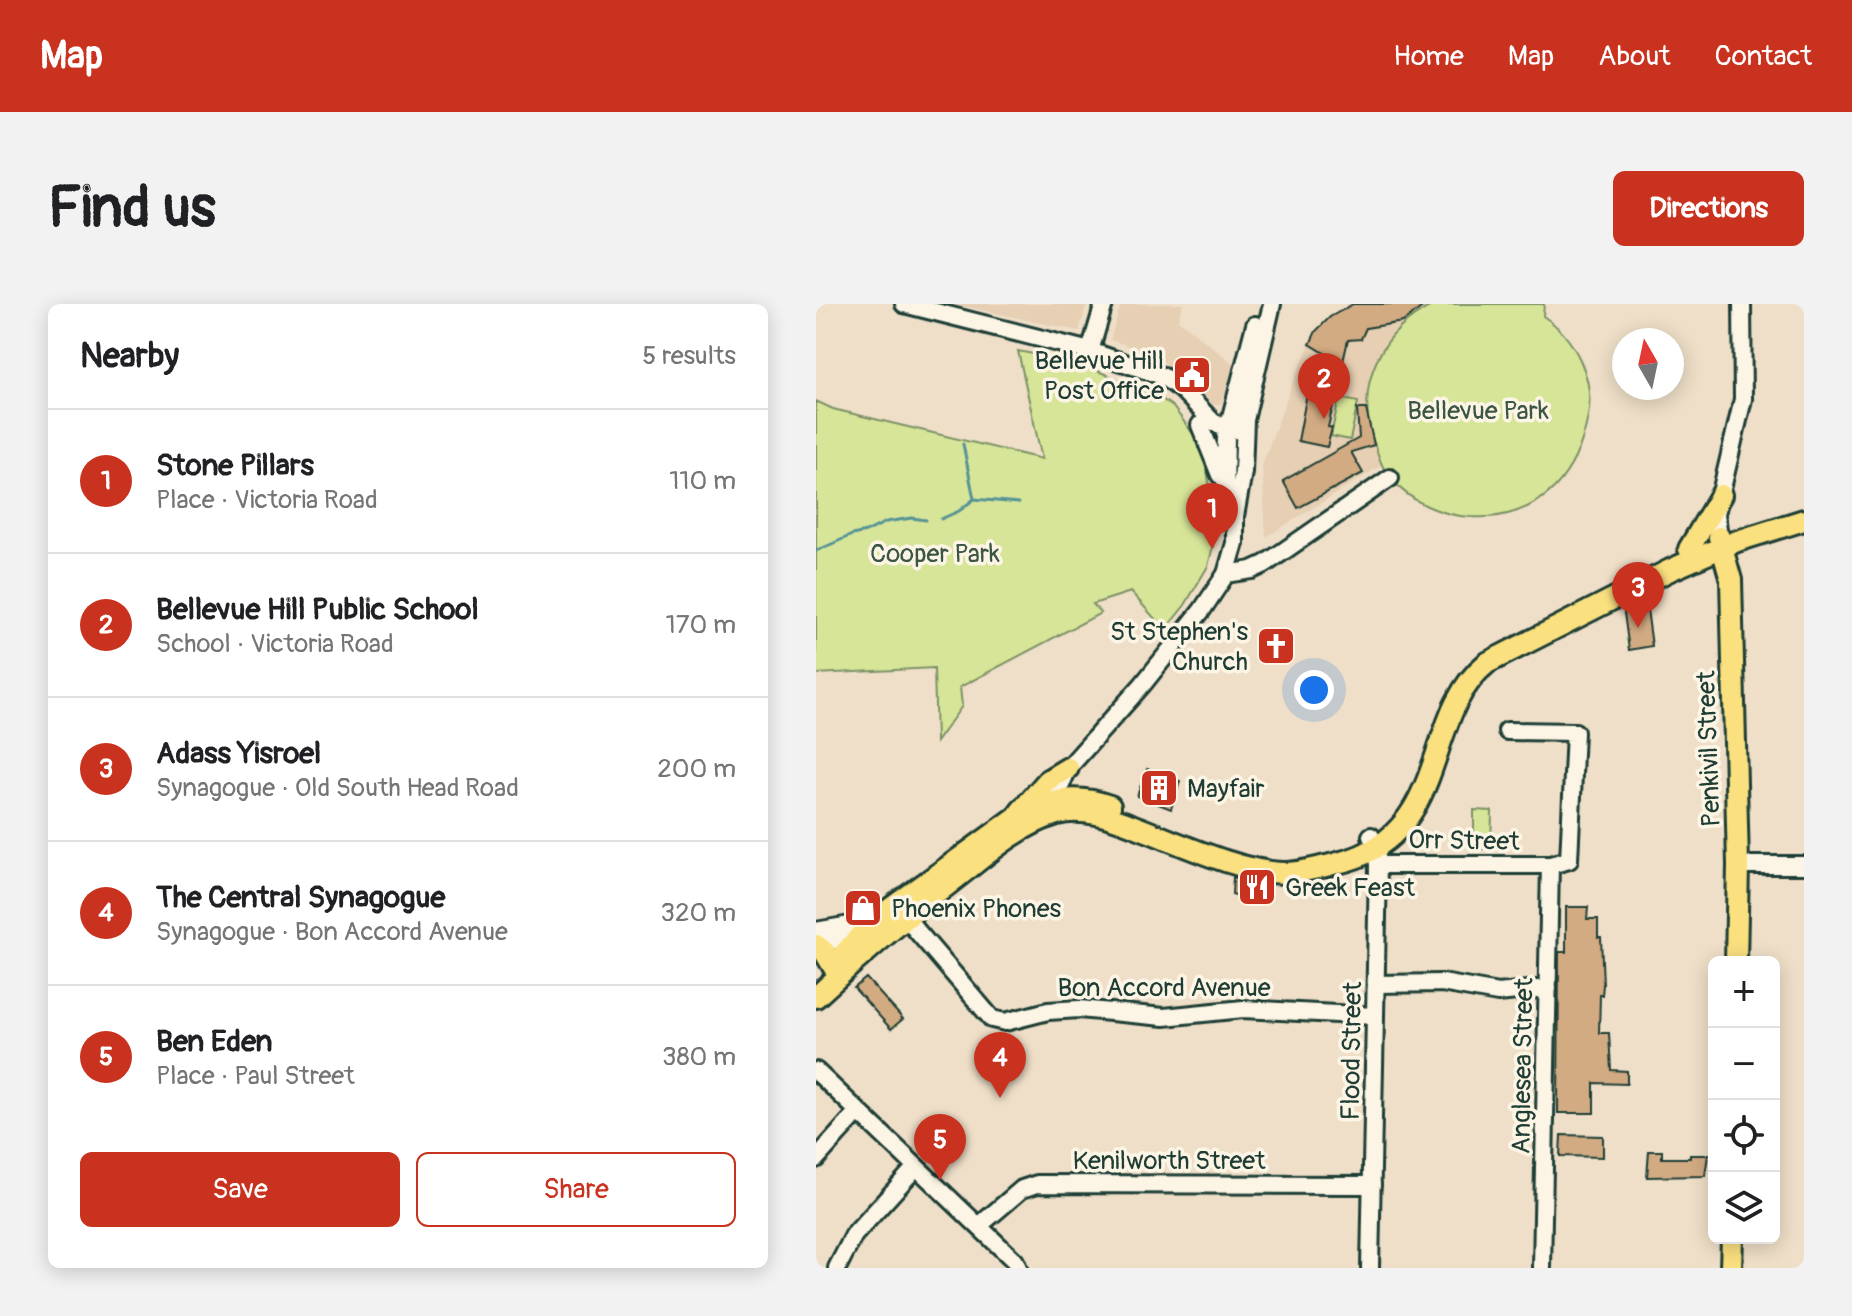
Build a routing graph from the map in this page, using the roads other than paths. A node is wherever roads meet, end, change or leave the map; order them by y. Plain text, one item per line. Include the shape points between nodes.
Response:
1 (906, 304) edge
2 (1104, 304) edge
3 (1261, 304) edge
4 (1272, 304) edge
5 (1742, 304) edge
6 (1090, 351) junction
7 (1146, 373) junction
8 (1200, 425) junction
9 (1226, 432) junction
10 (1244, 436) junction
11 (1390, 478) dead end
12 (1225, 492) junction
13 (1721, 495) junction
14 (1804, 510) edge
15 (1235, 516) junction
16 (1804, 520) edge
17 (1761, 532) junction
18 (1721, 542) junction
19 (1689, 549) junction
20 (1226, 574) junction
21 (1731, 580) junction
22 (1507, 731) dead end
23 (1068, 768) junction
24 (1058, 807) junction
25 (1015, 818) junction
26 (1375, 850) junction
27 (1550, 865) junction
28 (1738, 865) junction
29 (1804, 865) edge
30 (905, 917) junction
31 (873, 921) junction
32 (816, 931) edge
33 (859, 938) junction
34 (816, 943) edge
35 (1736, 956) edge
36 (833, 966) junction
37 (816, 983) edge
38 (1376, 984) junction
39 (1548, 988) junction
40 (816, 997) edge
41 (1375, 1016) junction
42 (816, 1071) edge
43 (858, 1112) junction
44 (816, 1159) edge
45 (916, 1167) junction
46 (1372, 1185) junction
47 (980, 1225) junction
48 (1732, 1244) edge
49 (837, 1268) edge
50 (1018, 1268) edge
51 (1370, 1268) edge
52 (1542, 1268) edge
53 (1731, 1268) edge

1 - 6 street
2 - 6 street
3 - 9 street
4 - 10 street
5 - 13 street via 1743,399
6 - 7 street
7 - 8 street via 1182,402
7 - 9 street via 1168,379
8 - 9 street via 1212,433
8 - 12 street
9 - 10 street
9 - 12 street
10 - 15 street
11 - 20 street via 1265,564
12 - 15 street
13 - 18 street via 1716,518
13 - 19 main road
14 - 18 main road
15 - 20 street via 1235,543
16 - 17 main road
17 - 18 main road
17 - 21 main road
18 - 19 main road
18 - 21 main road, Penkivil Street
18 - 26 main road via 1479,670 1454,707 1427,786 1403,824
19 - 26 main road via 1511,637 1470,663 1452,686 1411,791
20 - 23 street via 1153,672
21 - 28 main road, Penkivil Street
22 - 27 street via 1575,732 1571,856 1565,863
23 - 24 street
23 - 25 main road via 1048,780
24 - 25 main road
24 - 26 main road via 1073,798 1093,801 1210,845 1278,861
24 - 30 main road
25 - 31 main road
26 - 27 street, Orr Street
26 - 38 street, Flood Street
27 - 39 street, Anglesea Street
28 - 29 street
28 - 35 main road, Penkivil Street
30 - 33 street
30 - 40 main road
30 - 41 street, Bon Accord Avenue via 998,1022 1079,1009 1154,1016 1243,1009
31 - 32 street
31 - 33 main road
33 - 34 street
33 - 36 main road
34 - 36 main road
36 - 37 main road
38 - 39 street via 1442,983 1498,993
38 - 41 street, Flood Street
39 - 52 street, Anglesea Street
41 - 46 street, Flood Street
42 - 43 street
43 - 44 street
43 - 45 street
45 - 47 street
45 - 49 street via 854,1235
46 - 47 street, Kenilworth Street via 1037,1184 1022,1189
46 - 51 street, Flood Street
47 - 50 street
48 - 53 main road

